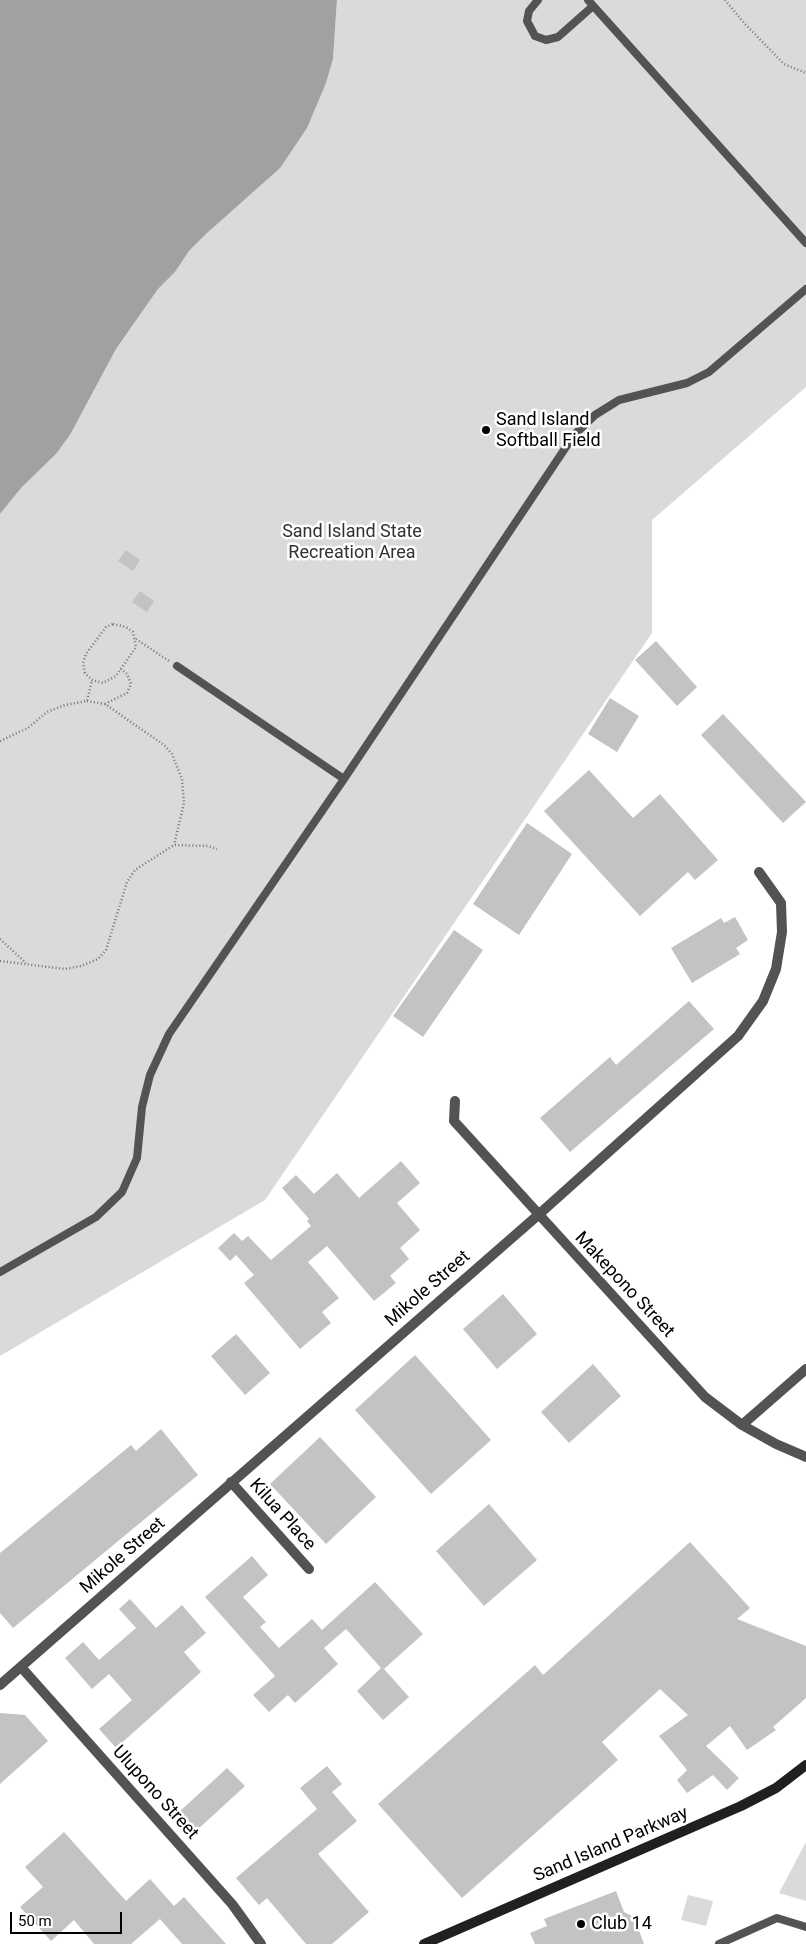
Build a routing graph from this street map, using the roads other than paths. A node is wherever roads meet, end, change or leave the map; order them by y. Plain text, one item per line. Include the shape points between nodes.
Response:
1 (538, 0) edge
2 (590, 3) edge
3 (806, 243) edge
4 (806, 289) edge
5 (177, 666) road end
6 (344, 779) junction
7 (760, 872) dead end
8 (455, 1101) dead end
9 (537, 1216) junction
10 (0, 1272) edge
11 (806, 1369) edge
12 (742, 1425) junction
13 (806, 1457) edge
14 (231, 1482) junction
15 (309, 1569) dead end
16 (21, 1667) junction
17 (0, 1685) edge
18 (806, 1765) edge
19 (806, 1927) edge
20 (261, 1944) edge
21 (424, 1944) edge
22 (719, 1944) edge

1 - 2 lane via 529,10 527,21 535,36 546,40 562,34
2 - 3 lane
4 - 6 lane via 704,375 687,383 619,400 584,424 566,446
5 - 6 lane
6 - 10 lane via 162,1047 145,1091 137,1158 122,1192 96,1217
7 - 9 street, Mikole Street via 781,903 782,932 776,969 763,1002 738,1036
8 - 9 street, Makepono Street via 454,1121
9 - 12 street, Makepono Street via 705,1397
9 - 14 street, Mikole Street
11 - 12 street
12 - 13 street, Makepono Street
14 - 15 street, Kilua Place
14 - 16 street, Mikole Street
16 - 17 street, Mikole Street
16 - 20 street, Ulupono Street via 232,1904
18 - 21 street, Sand Island Parkway via 776,1788 741,1806
19 - 22 lane via 777,1918

